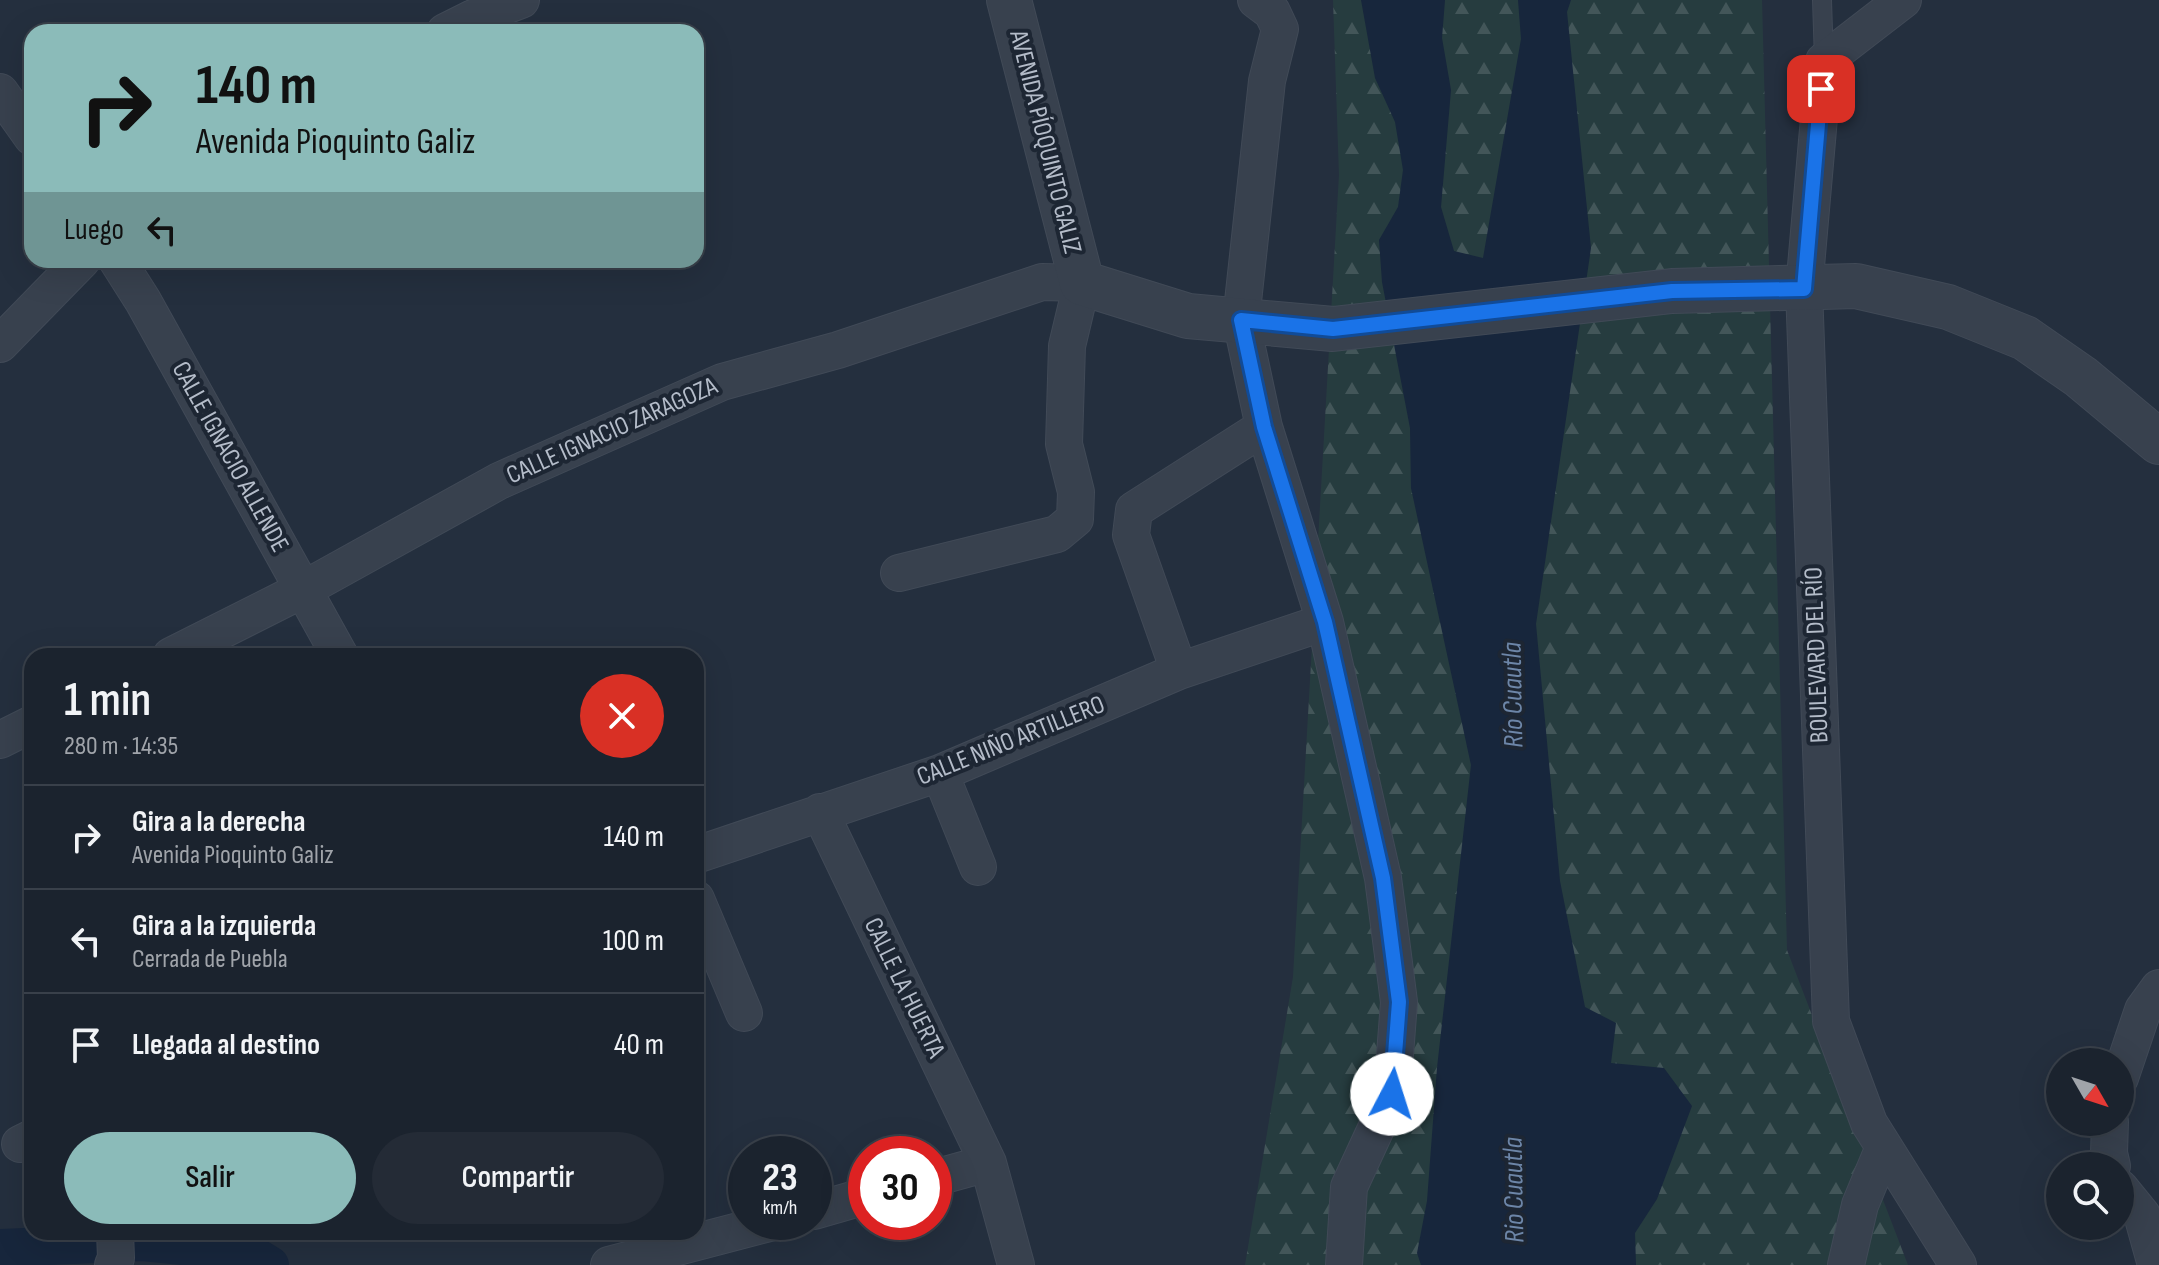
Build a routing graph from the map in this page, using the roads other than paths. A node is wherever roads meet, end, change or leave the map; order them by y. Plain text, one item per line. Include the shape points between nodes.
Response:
1 (521, 0) edge
2 (1009, 0) edge
3 (1256, 0) edge
4 (1822, 0) edge
5 (1903, 0) edge
6 (461, 24) edge
7 (1824, 61) junction
8 (0, 92) edge
9 (24, 126) edge
10 (74, 268) edge
11 (122, 268) edge
12 (1082, 283) junction
13 (1804, 289) junction
14 (1241, 320) junction
15 (0, 344) edge
16 (1264, 427) junction
17 (2159, 442) edge
18 (899, 573) dead end
19 (304, 589) junction
20 (1325, 622) junction
21 (187, 648) edge
22 (336, 648) edge
23 (1179, 671) junction
24 (24, 728) edge
25 (0, 740) edge
26 (940, 773) junction
27 (820, 812) junction
28 (704, 852) edge
29 (978, 867) dead end
30 (704, 918) edge
31 (2159, 988) edge
32 (744, 1013) dead end
33 (2130, 1048) edge
34 (1884, 1147) junction
35 (988, 1163) junction
36 (952, 1173) edge
37 (2134, 1205) edge
38 (728, 1234) edge
39 (609, 1265) edge
40 (1016, 1265) edge
41 (1344, 1265) edge
42 (1846, 1265) edge
43 (1958, 1265) edge
44 (2156, 1265) edge

1 - 6 street
2 - 12 street, AVENIDA PÍOQUINTO GALIZ
3 - 14 street via 1272,12 1280,29 1267,81
4 - 7 lane
5 - 7 street
7 - 13 street, BOULEVARD DEL RÍO
8 - 9 street
10 - 15 street
11 - 19 street, CALLE IGNACIO ALLENDE
12 - 14 street via 1188,316
12 - 18 street via 1067,346 1064,444 1076,492 1075,519 1057,534
12 - 19 street, CALLE IGNACIO ZARAGOZA via 1042,282 838,350 722,382 499,481
13 - 14 street via 1672,291 1333,329
13 - 17 street via 1856,286 1948,307 2025,338
13 - 34 street, BOULEVARD DEL RÍO via 1831,1021 1869,1123
14 - 16 street
16 - 20 street
16 - 23 street via 1134,510 1131,535
19 - 21 street, CALLE IGNACIO ZARAGOZA
19 - 22 street, CALLE IGNACIO ALLENDE
20 - 23 street, CALLE NIÑO ARTILLERO
20 - 41 street via 1383,878 1399,1002 1392,1094 1349,1187
23 - 26 street, CALLE NIÑO ARTILLERO
24 - 25 street
26 - 27 street, CALLE NIÑO ARTILLERO
26 - 29 street
27 - 28 street, CALLE NIÑO ARTILLERO
27 - 35 street, CALLE LA HUERTA
30 - 32 street
31 - 33 street via 2143,1010
34 - 42 street via 1860,1205
34 - 43 street, BOULEVARD DEL RÍO
35 - 36 street
35 - 40 street, CALLE LA HUERTA
37 - 44 street via 2142,1215
38 - 39 street

